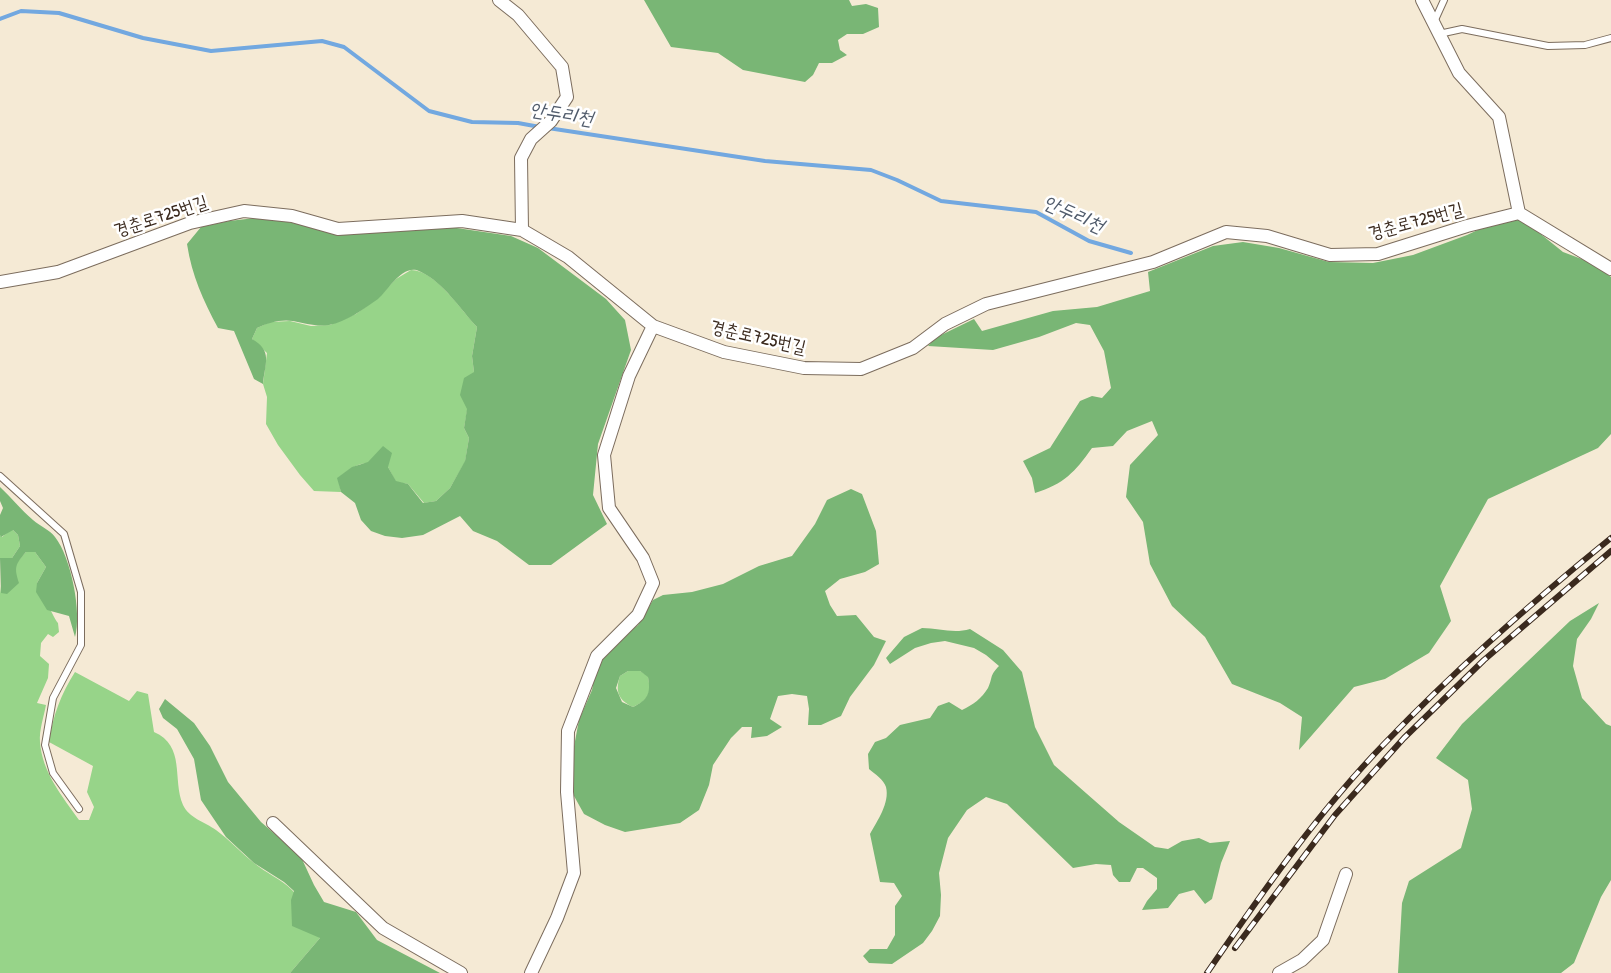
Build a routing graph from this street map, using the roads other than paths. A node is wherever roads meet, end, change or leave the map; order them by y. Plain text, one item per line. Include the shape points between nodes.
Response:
1 (499, 0) edge
2 (1422, 0) edge
3 (1444, 0) edge
4 (1436, 28) junction
5 (1611, 38) edge
6 (1519, 213) junction
7 (522, 230) junction
8 (1611, 269) edge
9 (0, 282) edge
10 (653, 326) junction
11 (0, 476) edge
12 (80, 809) dead end
13 (273, 823) dead end
14 (1346, 874) dead end
15 (461, 973) edge
16 (531, 973) edge
17 (1279, 973) edge

1 - 7 street via 518,15 562,68 567,97 551,121 531,139 521,158
2 - 4 street
3 - 4 lane
4 - 5 lane via 1462,29 1548,46 1585,45
4 - 6 street via 1460,73 1499,117
6 - 8 street
6 - 10 street, 경춘로725번길 via 1378,254 1330,255 1267,236 1226,232 1153,262 986,304 945,324 913,348 861,369 804,368 758,359
7 - 9 street, 경춘로725번길 via 462,220 338,229 292,216 244,212 190,223 58,272
7 - 10 street, 경춘로725번길 via 568,257
10 - 16 street via 629,376 604,455 609,508 643,558 653,583 638,615 597,656 568,731 567,792 574,873
11 - 12 lane via 64,534 81,592 81,645 53,698 45,745 53,773
13 - 15 street via 383,928
14 - 17 street via 1323,940 1302,960

